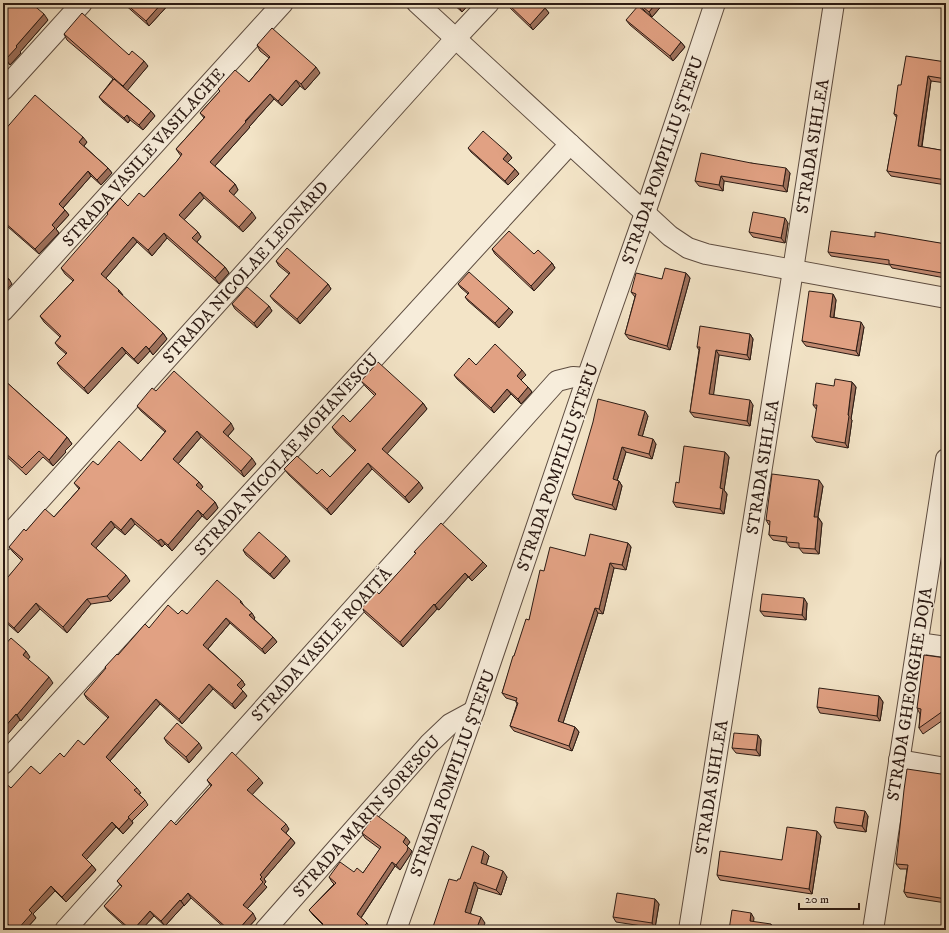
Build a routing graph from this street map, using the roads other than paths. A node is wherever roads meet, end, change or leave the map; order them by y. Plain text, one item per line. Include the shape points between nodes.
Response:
1 (82, 3) edge
2 (283, 3) edge
3 (417, 3) edge
4 (488, 3) edge
5 (715, 3) edge
6 (834, 3) edge
7 (456, 38) junction
8 (3, 90) edge
9 (570, 144) junction
10 (645, 213) junction
11 (793, 270) junction
12 (946, 298) edge
13 (3, 311) edge
14 (587, 378) junction
15 (946, 459) edge
16 (942, 509) edge
17 (3, 541) edge
18 (918, 643) junction
19 (946, 647) edge
20 (474, 711) junction
21 (899, 760) junction
22 (3, 764) edge
23 (946, 768) edge
24 (65, 930) edge
25 (265, 930) edge
26 (396, 930) edge
27 (689, 930) edge
28 (872, 930) edge

1 - 8 street
2 - 13 street, STRADA VASILE VASILACHE
3 - 7 street
4 - 7 street, STRADA NICOLAE LEONARD
5 - 10 street, STRADA POMPILIU ȘTEFU
6 - 11 street, STRADA SIHLEA
7 - 9 street
7 - 17 street, STRADA NICOLAE LEONARD
9 - 10 street
9 - 22 street, STRADA NICOLAE MOHANESCU
10 - 11 street via 670,236 688,248 706,254
10 - 14 street, STRADA POMPILIU ȘTEFU
11 - 12 street
11 - 27 street, STRADA SIHLEA
14 - 20 street, STRADA POMPILIU ȘTEFU
14 - 24 street, STRADA VASILE ROAITĂ via 573,377 557,381
15 - 16 street, STRADA GHEORGHE DOJA
16 - 18 street, STRADA GHEORGHE DOJA
18 - 19 street
18 - 21 street, STRADA GHEORGHE DOJA
20 - 25 street, STRADA MARIN SORESCU via 450,724 429,744
20 - 26 street, STRADA POMPILIU ȘTEFU
21 - 23 street
21 - 28 street, STRADA GHEORGHE DOJA

